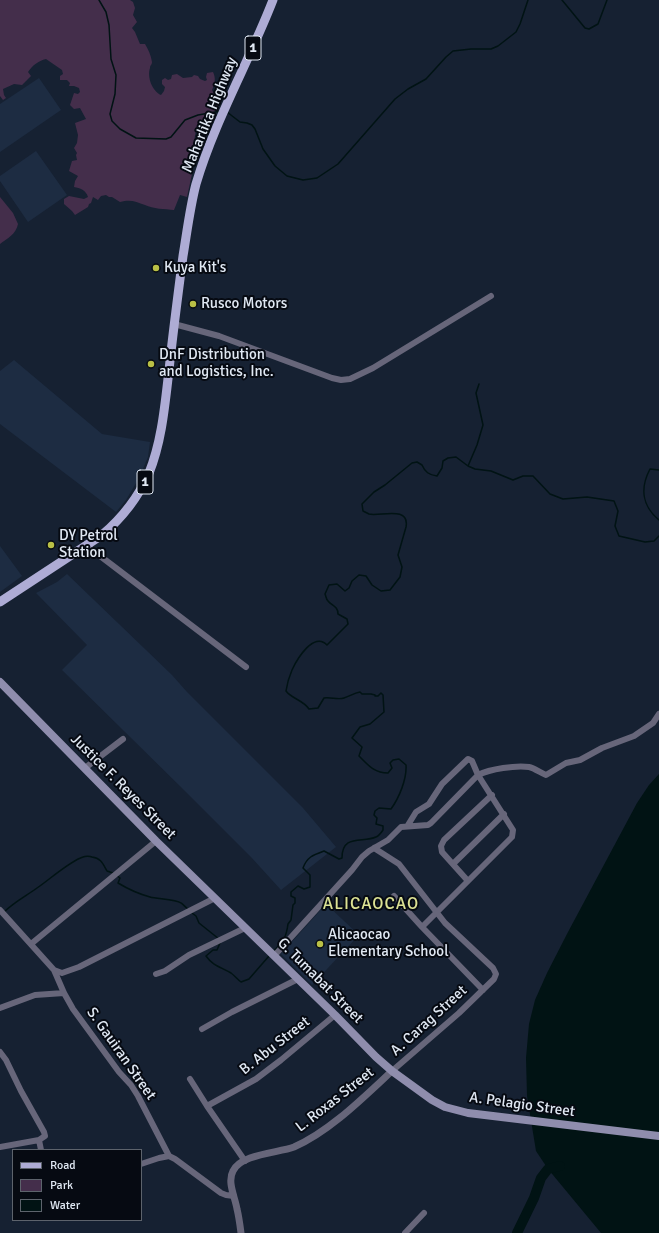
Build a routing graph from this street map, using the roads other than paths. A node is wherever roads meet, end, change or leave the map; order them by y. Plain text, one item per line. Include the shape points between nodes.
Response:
1 (273, 0) edge
2 (491, 296) dead end
3 (174, 324) junction
4 (87, 546) junction
5 (0, 602) edge
6 (246, 667) dead end
7 (0, 682) edge
8 (659, 714) edge
9 (123, 739) dead end
10 (85, 768) junction
11 (478, 774) junction
12 (492, 795) junction
13 (504, 814) junction
14 (408, 825) junction
15 (156, 841) junction
16 (374, 848) junction
17 (453, 864) junction
18 (468, 881) junction
19 (394, 896) dead end
20 (215, 898) junction
21 (227, 910) joint
22 (2, 912) edge
23 (437, 912) junction
24 (422, 927) junction
25 (246, 928) junction
26 (31, 944) junction
27 (272, 954) junction
28 (54, 970) junction
29 (156, 974) dead end
30 (298, 979) junction
31 (483, 990) junction
32 (64, 993) junction
33 (0, 1008) edge
34 (334, 1015) junction
35 (202, 1029) dead end
36 (0, 1052) edge
37 (392, 1071) junction
38 (190, 1079) dead end
39 (207, 1106) junction
40 (659, 1136) edge
41 (39, 1140) junction
42 (0, 1147) edge
43 (14, 1148) edge
44 (41, 1149) edge
45 (169, 1156) junction
46 (245, 1161) junction
47 (142, 1164) edge
48 (234, 1196) junction
49 (424, 1213) dead end
50 (241, 1233) edge
51 (405, 1233) edge

1 - 3 main road, Maharlika Highway / 1 via 231,94 196,185 185,241
2 - 3 street via 373,368 345,380 332,378 218,336
3 - 4 main road, Maharlika Highway / 1 via 159,443 148,475 124,514
4 - 5 main road, Maharlika Highway / 1
4 - 6 street
7 - 10 main road, Justice F. Reyes Street
8 - 11 street via 653,723 634,736 602,748 580,760 566,763 546,775 530,767 506,768
9 - 10 street
10 - 15 main road, Justice F. Reyes Street
11 - 12 street
11 - 14 street via 432,823
11 - 14 street via 472,761 465,760 442,784 429,804 416,812
12 - 13 street
12 - 17 street via 442,843 441,849
13 - 17 street
13 - 18 street via 513,830 512,836
14 - 16 street via 398,829 388,840
15 - 20 main road, Justice F. Reyes Street
15 - 26 street
16 - 23 street via 399,864
16 - 27 street via 362,857
17 - 18 street
18 - 23 street
19 - 24 street
20 - 21 main road, Justice F. Reyes Street
20 - 28 street via 79,967 62,973
21 - 25 main road, G. Tumabat Street
22 - 26 street, S. Gauiran Street
23 - 24 street
23 - 31 street, A. Carag Street via 495,971 494,979
24 - 31 street
25 - 27 main road, G. Tumabat Street
25 - 29 street
26 - 28 street, S. Gauiran Street
27 - 30 main road, G. Tumabat Street
28 - 32 street, S. Gauiran Street
30 - 34 main road, G. Tumabat Street
30 - 35 street
31 - 37 street, A. Carag Street
32 - 33 street via 35,995
32 - 45 street, S. Gauiran Street via 134,1091
34 - 37 main road, G. Tumabat Street
34 - 39 street, B. Abu Street via 256,1079
36 - 41 street via 44,1132 45,1136
37 - 40 main road, A. Pelagio Street via 432,1100 445,1107 468,1113
37 - 46 street, L. Roxas Street via 363,1098 314,1136 293,1147
38 - 39 street
39 - 46 street
41 - 43 street
41 - 44 street
42 - 43 street
45 - 47 street
45 - 48 street, S. Gauiran Street via 221,1193
46 - 48 street via 232,1172 231,1185
48 - 50 street
49 - 51 street

